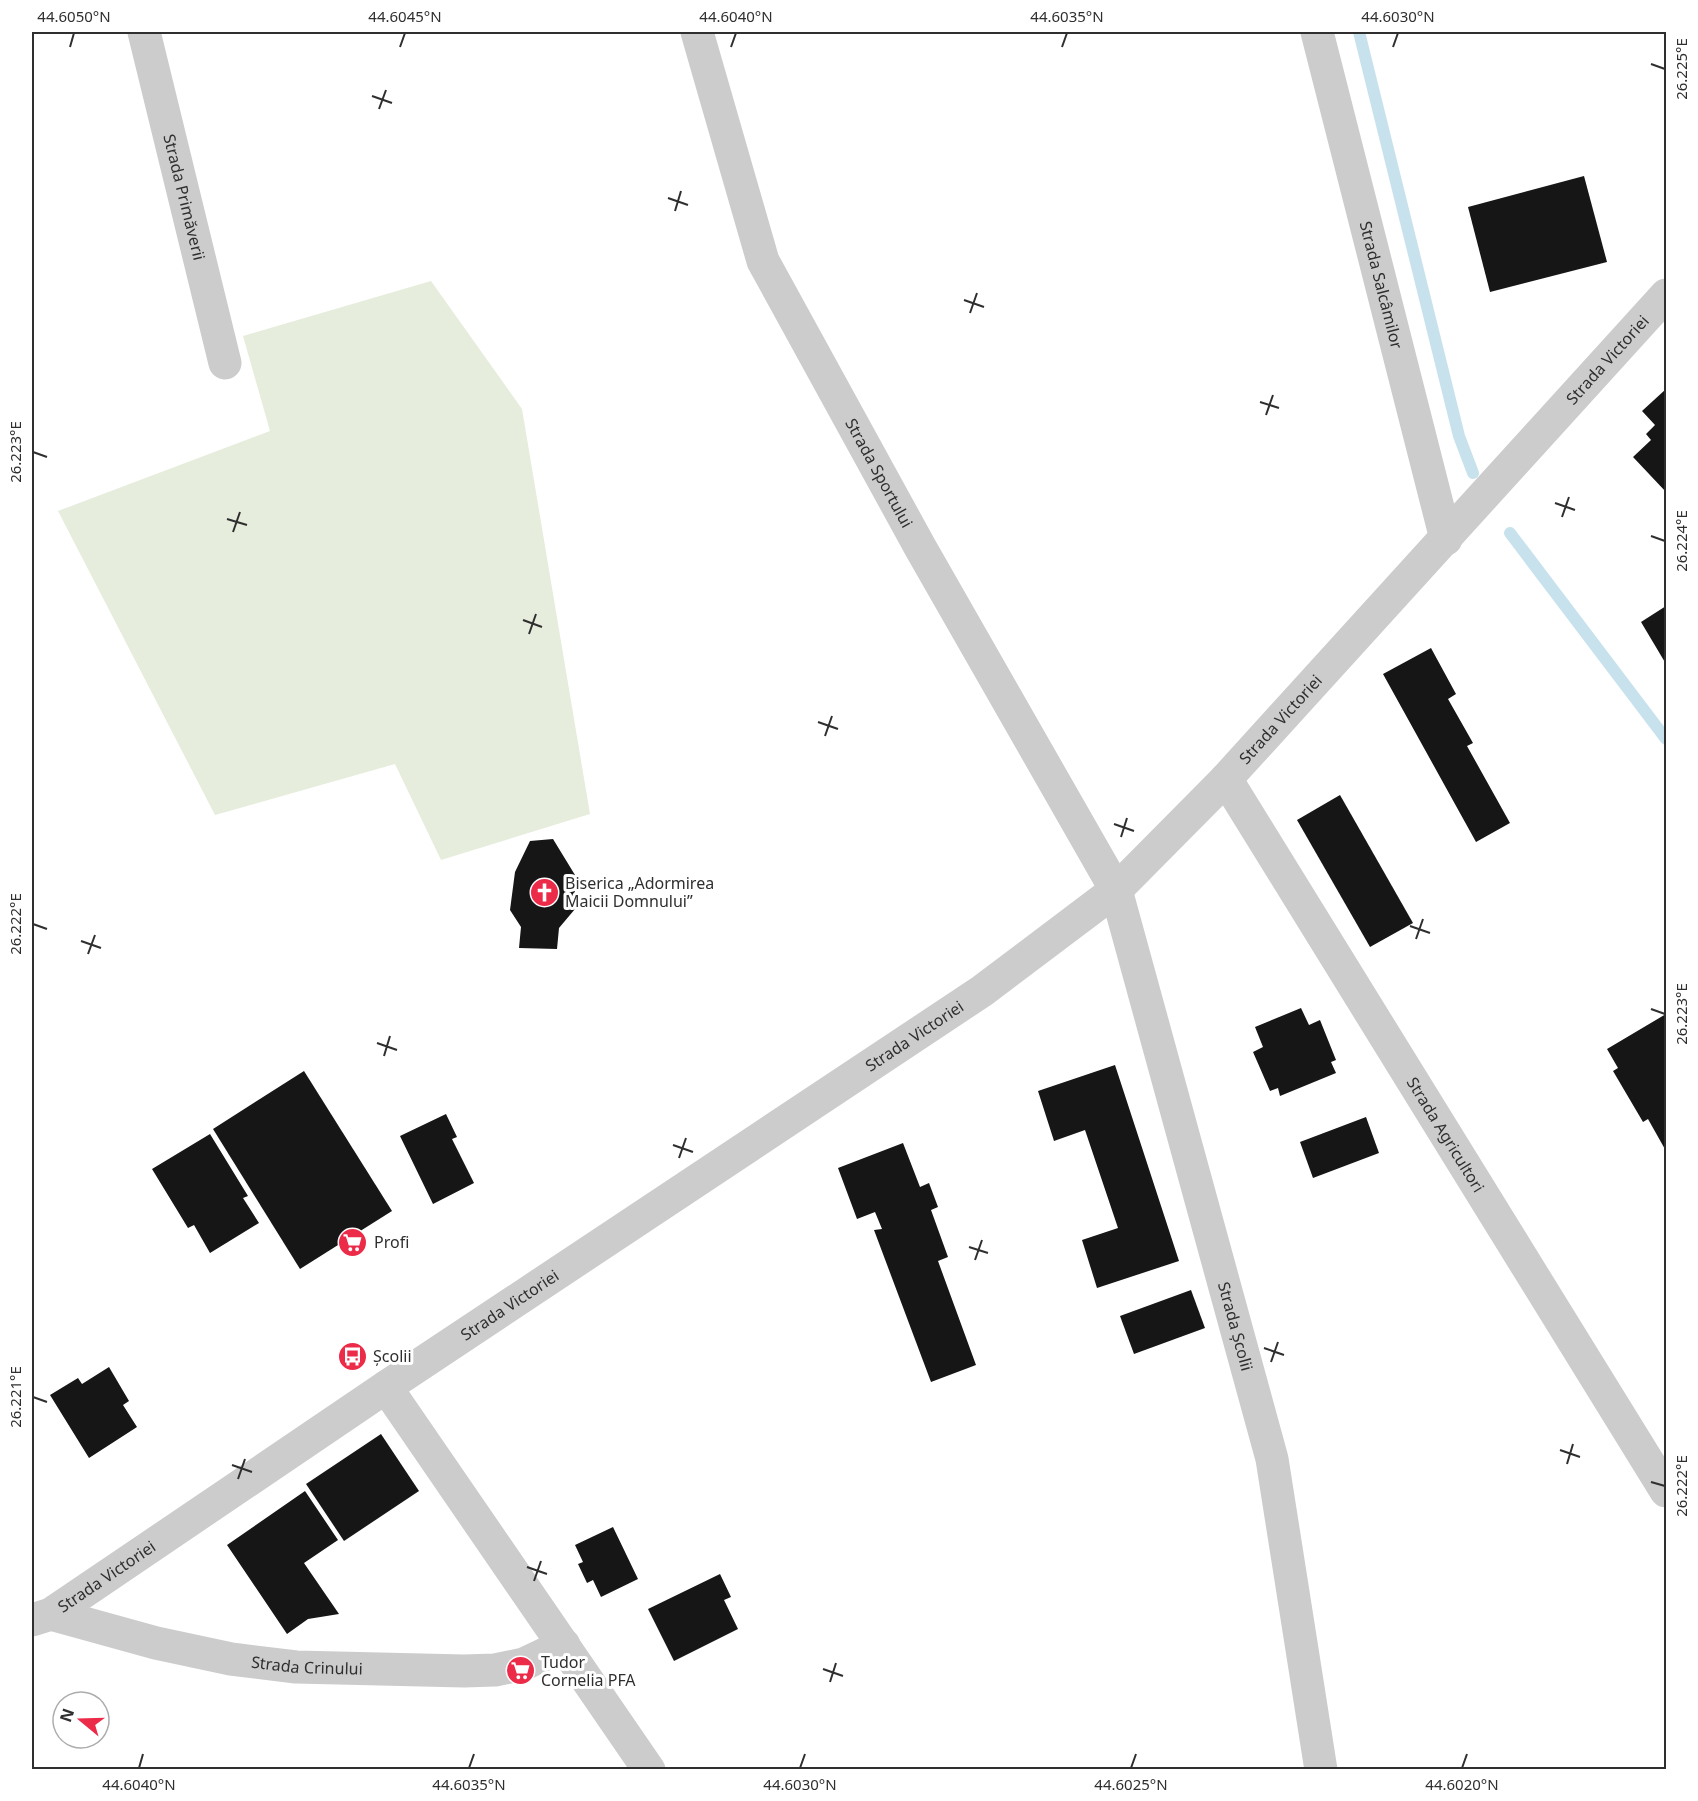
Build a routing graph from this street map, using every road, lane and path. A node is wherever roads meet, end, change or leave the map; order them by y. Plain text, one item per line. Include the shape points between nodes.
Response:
1 (144, 32) edge
2 (697, 32) edge
3 (1317, 32) edge
4 (1666, 295) edge
5 (225, 363) dead end
6 (1446, 539) junction
7 (1226, 779) junction
8 (1116, 891) junction
9 (386, 1387) junction
10 (1666, 1491) edge
11 (41, 1617) edge
12 (564, 1645) junction
13 (649, 1770) edge
14 (1321, 1770) edge

1 - 5 street, Strada Primăverii
2 - 8 street, Strada Sportului via 763,261
3 - 6 street, Strada Salcâmilor
4 - 6 street, Strada Victoriei
6 - 7 street, Strada Victoriei
7 - 8 street, Strada Victoriei
7 - 10 street, Strada Agricultori
8 - 9 street, Strada Victoriei via 982,991
8 - 14 street, Strada Școlii via 1272,1459
9 - 11 street, Strada Victoriei
9 - 12 street
11 - 12 street, Strada Crinului via 231,1659 296,1667 495,1670 524,1664
12 - 13 street

